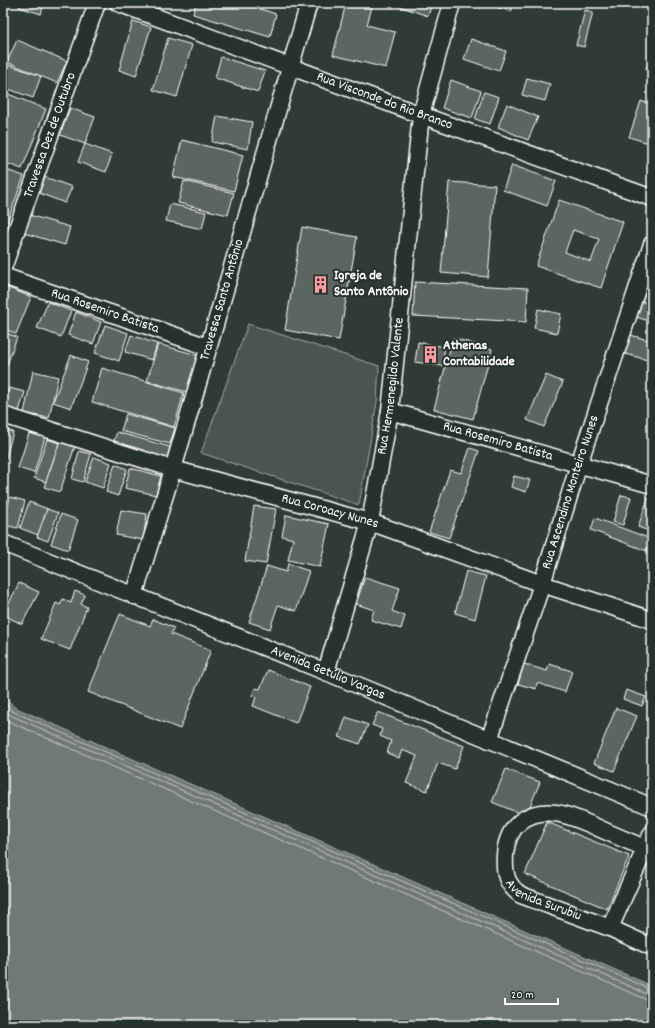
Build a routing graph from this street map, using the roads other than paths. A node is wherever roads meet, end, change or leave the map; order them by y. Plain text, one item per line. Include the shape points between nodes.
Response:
1 (97, 3) edge
2 (118, 3) edge
3 (309, 3) edge
4 (452, 3) edge
5 (290, 68) junction
6 (421, 115) junction
7 (652, 198) edge
8 (652, 244) edge
9 (3, 268) edge
10 (3, 276) edge
11 (208, 346) junction
12 (390, 411) junction
13 (3, 415) edge
14 (579, 464) junction
15 (173, 469) junction
16 (652, 485) edge
17 (370, 522) junction
18 (3, 543) edge
19 (542, 584) junction
20 (134, 596) junction
21 (652, 620) edge
22 (326, 672) junction
23 (489, 740) junction
24 (652, 806) edge
25 (652, 833) edge
26 (645, 848) junction
27 (610, 928) junction
28 (652, 947) edge

1 - 9 street, Travessa Dez de Outubro
2 - 5 street, Rua Visconde do Rio Branco
3 - 5 street, Travessa Santo Antônio
4 - 6 street, Rua Hermenegildo Valente
5 - 6 street, Rua Visconde do Rio Branco
5 - 11 street, Travessa Santo Antônio
6 - 7 street, Rua Visconde do Rio Branco
6 - 12 street, Rua Hermenegildo Valente
8 - 14 street, Rua Ascendino Monteiro Nunes
10 - 11 street, Rua Rosemiro Batista
11 - 15 street, Travessa Santo Antônio
12 - 14 street, Rua Rosemiro Batista
12 - 17 street, Rua Hermenegildo Valente
13 - 15 street, Rua Coroacy Nunes
14 - 16 street, Rua Rosemiro Batista
14 - 19 street, Rua Ascendino Monteiro Nunes
15 - 17 street, Rua Coroacy Nunes
15 - 20 street, Travessa Santo Antônio
17 - 19 street, Rua Coroacy Nunes
17 - 22 street, Rua Hermenegildo Valente
18 - 20 street, Avenida Getúlio Vargas
19 - 21 street, Rua Coroacy Nunes
19 - 23 street, Rua Ascendino Monteiro Nunes
20 - 22 street, Avenida Getúlio Vargas
22 - 23 street, Avenida Getúlio Vargas
23 - 24 street, Avenida Getúlio Vargas
25 - 26 street
26 - 27 street
26 - 27 street, Avenida Surubiu via 569,816 555,813 541,813 523,819 507,840 505,872 513,889 521,895
27 - 28 street, Avenida Surubiu

